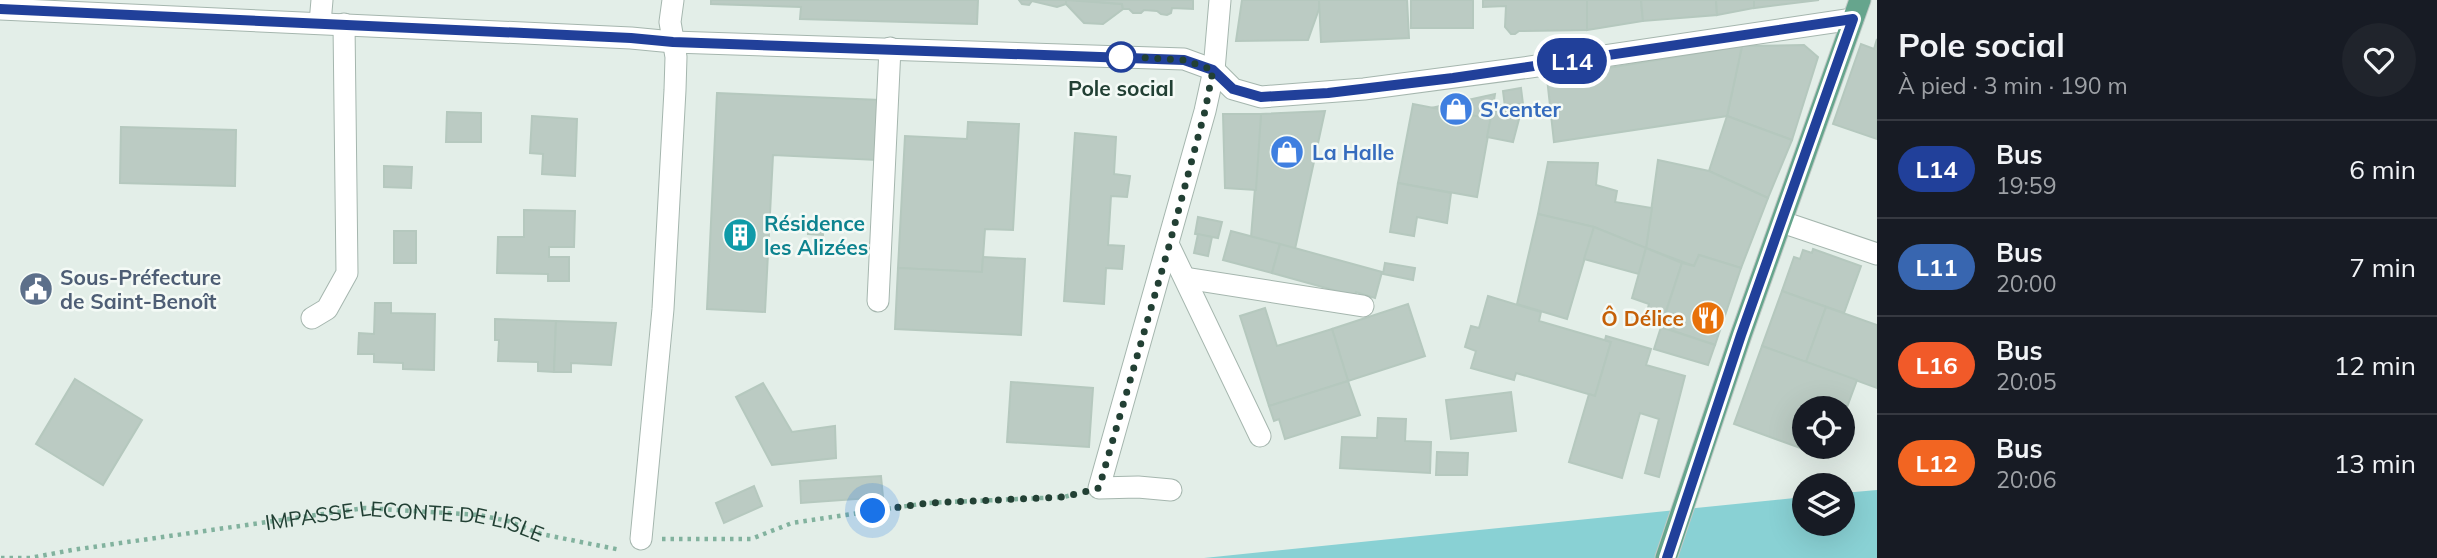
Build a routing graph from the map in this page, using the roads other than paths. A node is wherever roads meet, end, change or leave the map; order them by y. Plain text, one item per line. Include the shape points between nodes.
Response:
1 (322, 0) edge
2 (673, 0) edge
3 (1220, 0) edge
4 (76, 6) edge
5 (0, 9) edge
6 (1857, 10) edge
7 (320, 23) junction
8 (344, 24) junction
9 (673, 42) junction
10 (890, 48) junction
11 (1213, 70) junction
12 (1782, 222) junction
13 (1169, 246) junction
14 (1877, 254) edge
15 (1185, 278) junction
16 (878, 301) dead end
17 (1363, 306) dead end
18 (312, 318) dead end
19 (1260, 436) dead end
20 (1171, 490) dead end
21 (641, 539) road end
22 (1667, 558) edge

1 - 7 street
2 - 9 street
3 - 11 street
4 - 5 street
4 - 7 street
6 - 11 street via 1530,67 1328,93 1261,97 1233,89
6 - 12 main road
7 - 8 street
8 - 9 street
8 - 18 street via 347,273 327,309
9 - 10 street
9 - 21 street via 675,90 663,309
10 - 11 street via 1184,60
10 - 16 street
11 - 13 street
12 - 14 street
12 - 22 main road
13 - 15 street
13 - 20 street via 1099,488
15 - 17 street
15 - 19 street

